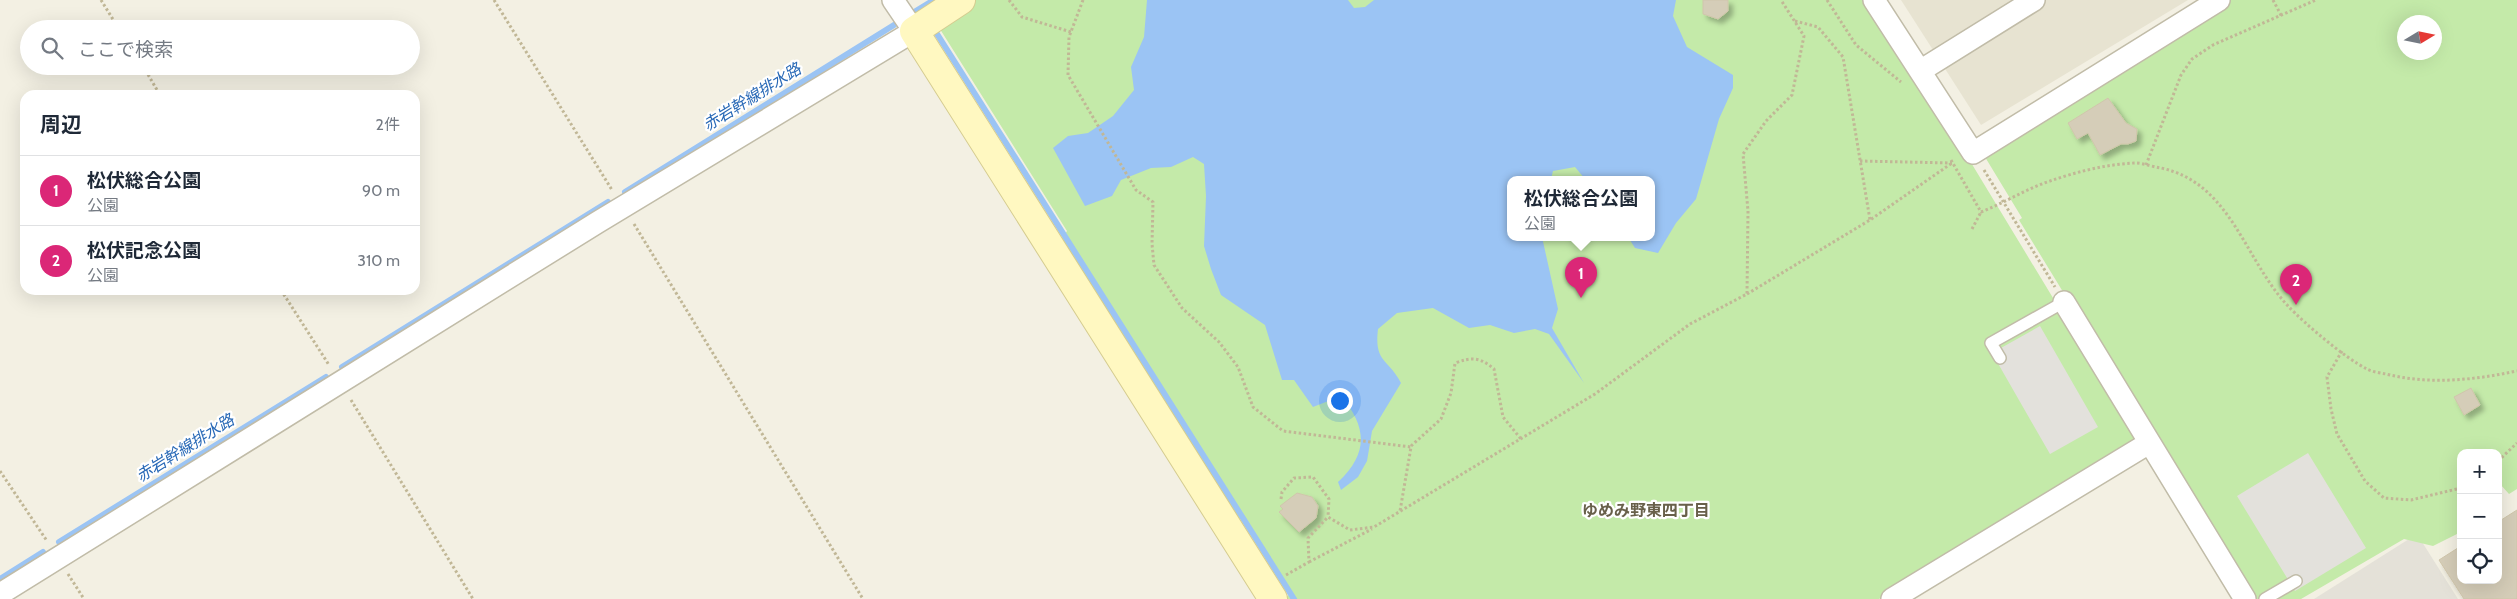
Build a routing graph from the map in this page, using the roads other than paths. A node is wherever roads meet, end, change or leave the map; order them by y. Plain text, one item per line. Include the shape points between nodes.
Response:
1 (893, 0) edge
2 (961, 0) edge
3 (1874, 0) edge
4 (2034, 0) edge
5 (2219, 0) edge
6 (2009, 6) edge
7 (914, 31) junction
8 (1911, 77) junction
9 (2064, 302) joint
10 (2000, 358) dead end
11 (2149, 443) junction
12 (2296, 581) dead end
13 (1269, 592) edge
14 (0, 594) edge
15 (1892, 599) edge
16 (2245, 599) edge
17 (2265, 599) edge

1 - 7 street
2 - 7 street
3 - 8 street
4 - 6 street
5 - 8 street via 1973,153
6 - 8 street
7 - 13 street
7 - 14 street via 623,206
9 - 10 lane via 1991,343
9 - 11 street
11 - 15 street
11 - 16 street
12 - 17 lane

